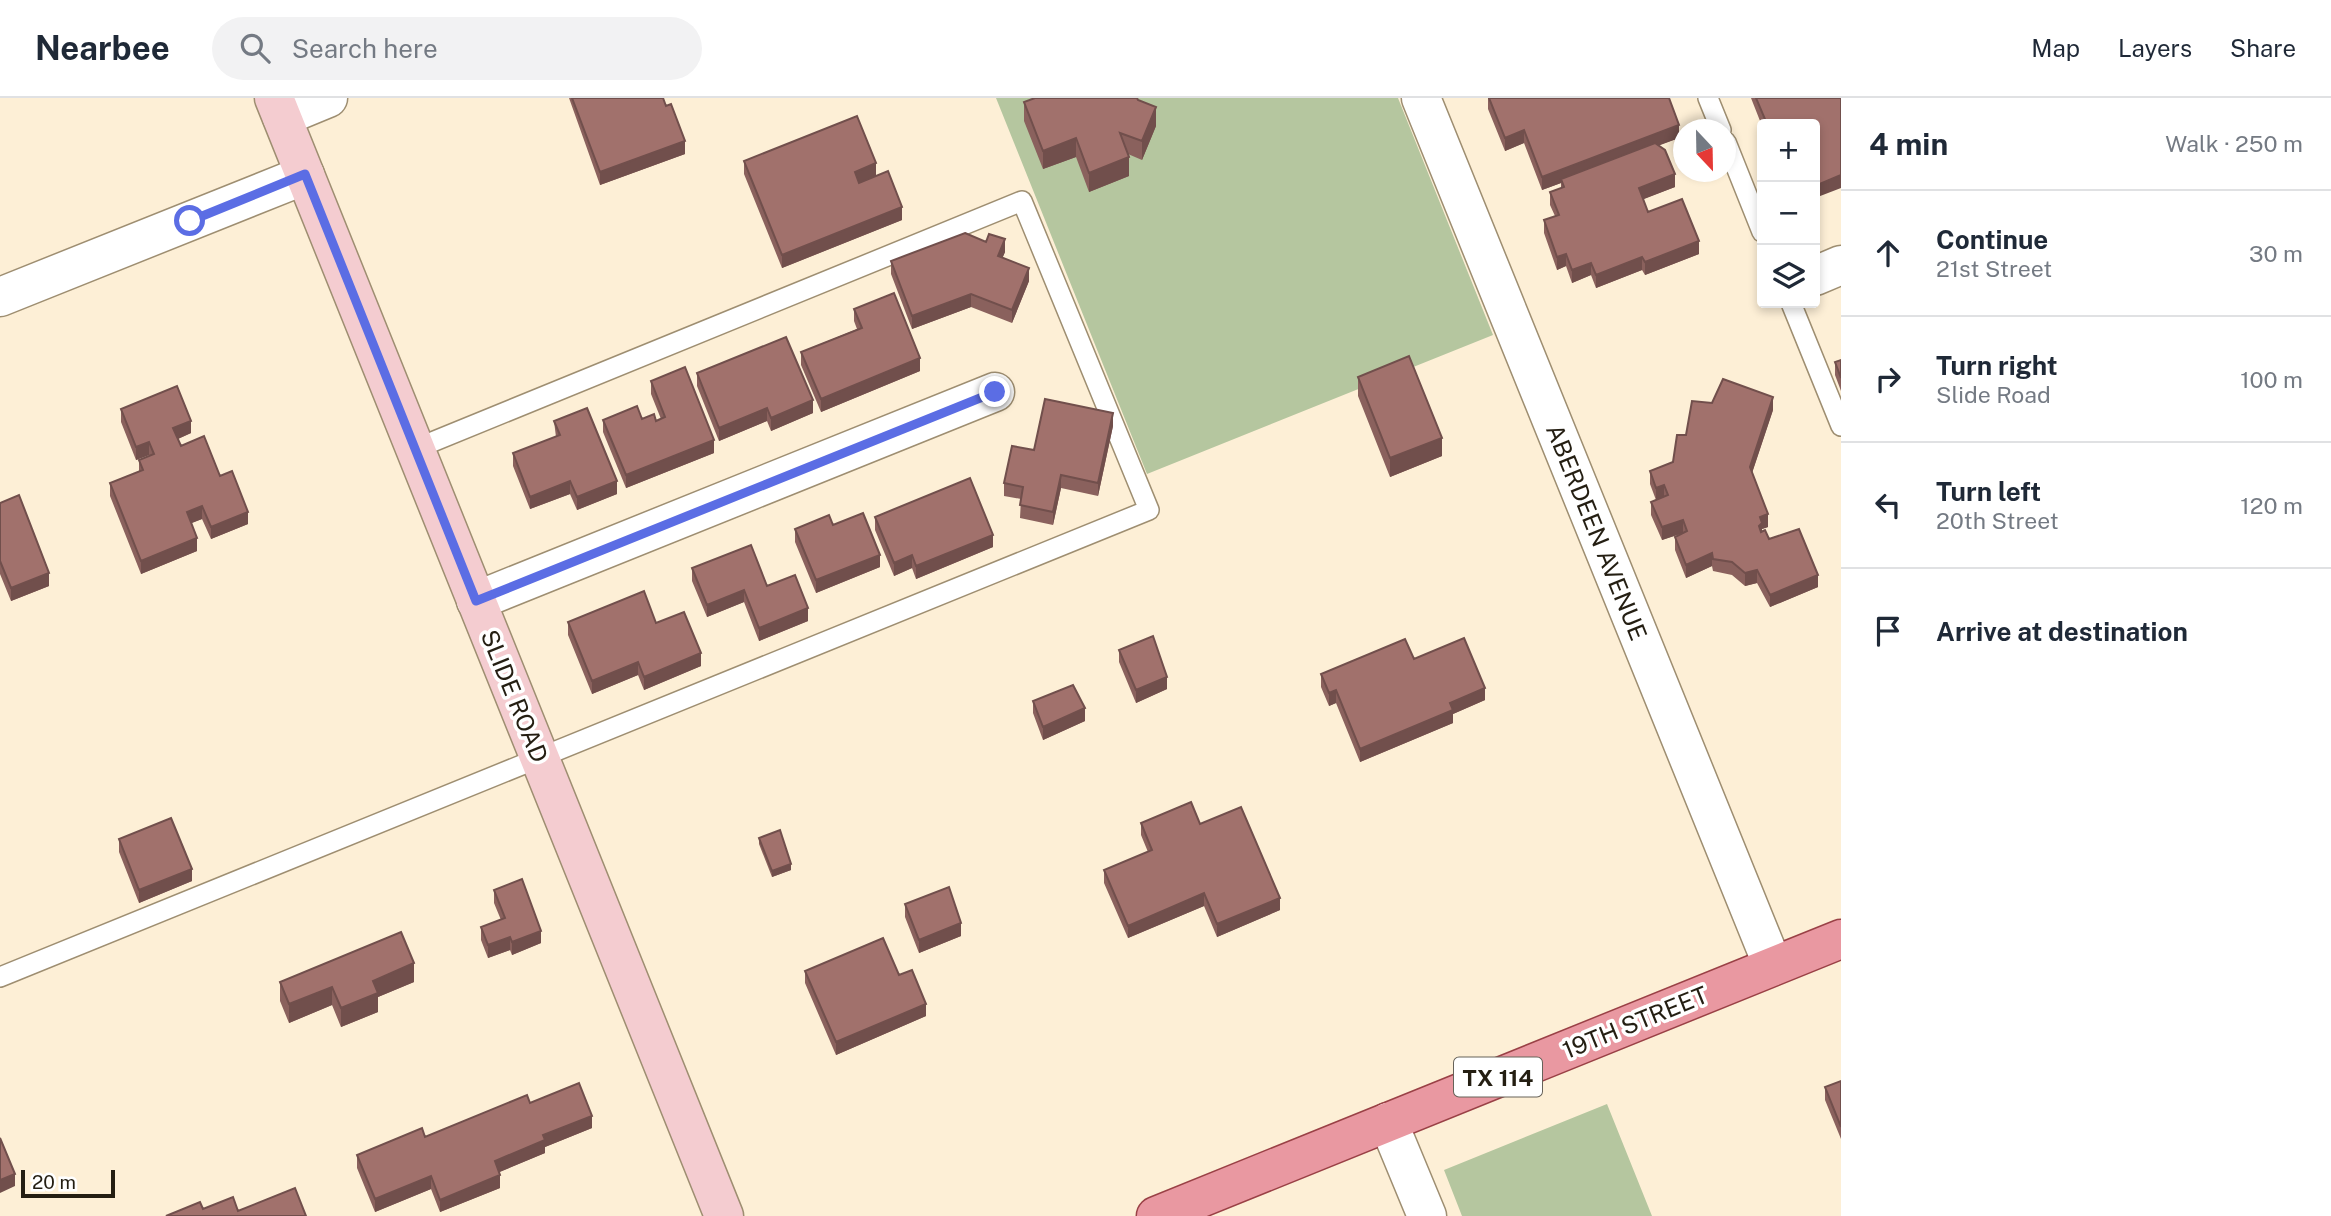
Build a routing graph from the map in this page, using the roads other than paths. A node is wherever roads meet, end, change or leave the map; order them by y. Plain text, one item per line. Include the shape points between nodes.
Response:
1 (328, 98) edge
2 (1422, 98) edge
3 (1708, 98) edge
4 (278, 107) edge
5 (1717, 119) edge
6 (1736, 167) edge
7 (305, 174) junction
8 (1757, 220) edge
9 (1841, 265) edge
10 (1820, 274) edge
11 (0, 297) edge
12 (1793, 308) edge
13 (995, 392) dead end
14 (1841, 426) edge
15 (415, 449) junction
16 (476, 601) junction
17 (540, 759) junction
18 (1841, 939) edge
19 (1773, 966) junction
20 (0, 978) edge
21 (1388, 1122) junction
22 (724, 1216) edge
23 (1156, 1216) edge
24 (1427, 1216) edge

1 - 4 street
2 - 19 street, ABERDEEN AVENUE
3 - 5 lane
4 - 7 main road, SLIDE ROAD
6 - 8 lane
7 - 11 street
7 - 15 main road, SLIDE ROAD
9 - 10 street
12 - 14 lane
13 - 16 street
15 - 16 main road, SLIDE ROAD
15 - 17 lane via 1022,201 1149,510
16 - 17 main road, SLIDE ROAD
17 - 20 lane
17 - 22 main road, SLIDE ROAD
18 - 19 main road, 19TH STREET / TX 114
19 - 21 main road, 19TH STREET / TX 114
21 - 23 main road, 19TH STREET / TX 114
21 - 24 street

